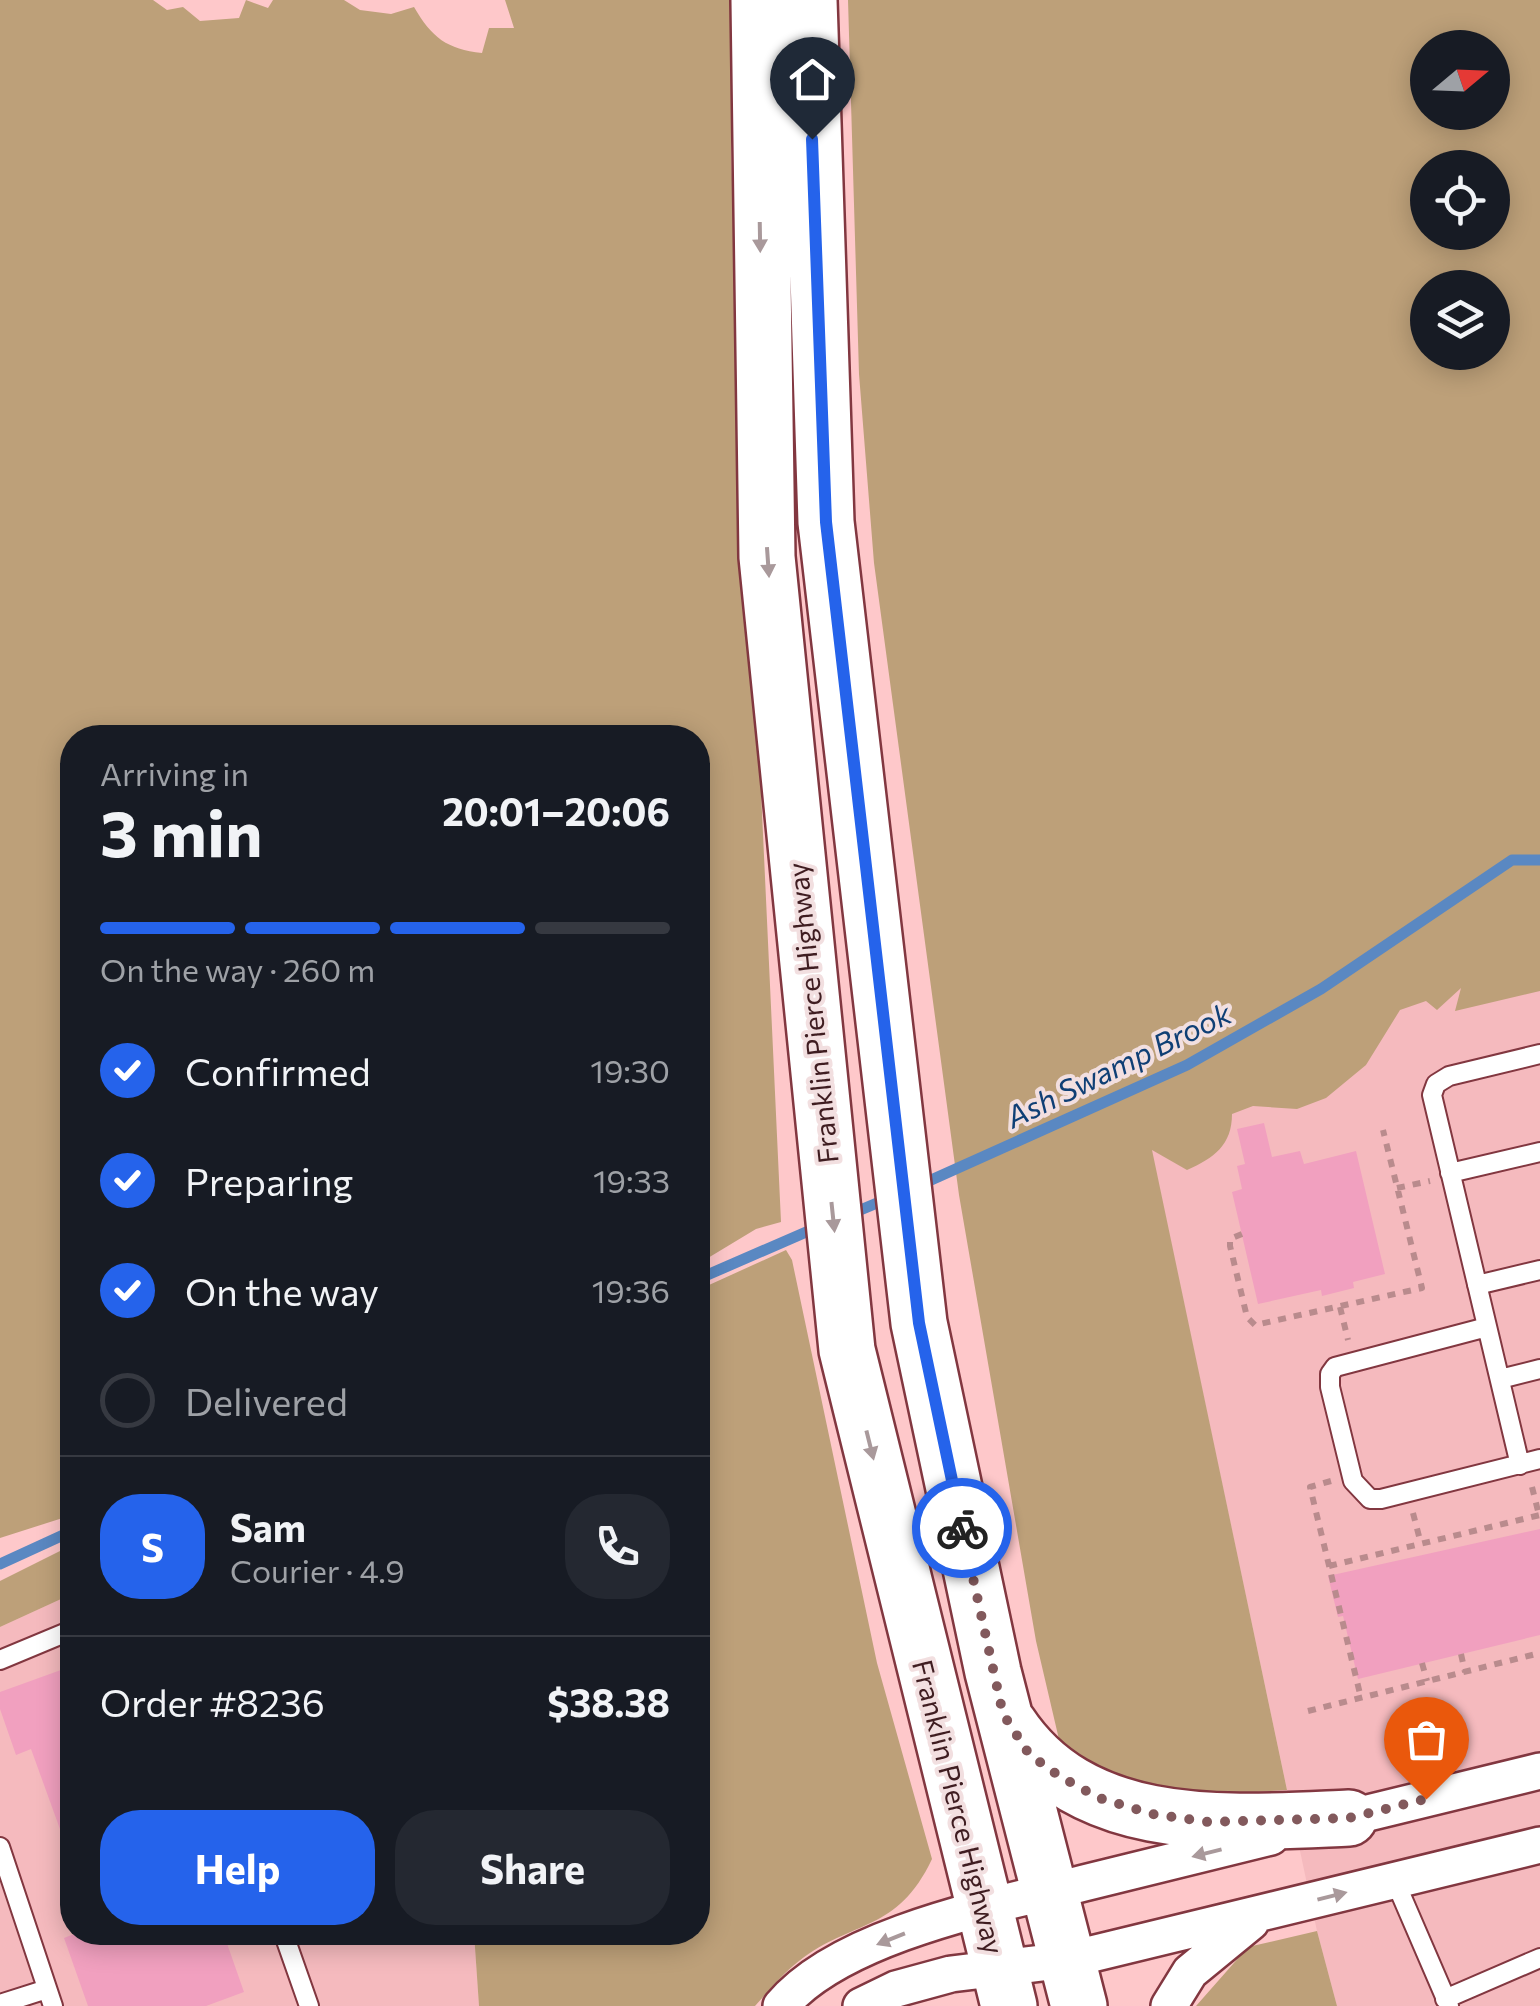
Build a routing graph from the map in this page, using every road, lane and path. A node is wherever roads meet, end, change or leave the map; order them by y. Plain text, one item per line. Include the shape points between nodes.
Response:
1 (760, 0) edge
2 (809, 0) edge
3 (1540, 1054) edge
4 (1383, 1130) dead end
5 (1540, 1152) edge
6 (1450, 1174) junction
7 (1242, 1234) dead end
8 (1540, 1270) edge
9 (1477, 1286) junction
10 (1487, 1327) junction
11 (1540, 1370) edge
12 (1500, 1379) junction
13 (1540, 1459) edge
14 (1520, 1464) junction
15 (1352, 1476) junction
16 (1540, 1515) edge
17 (1329, 1566) junction
18 (60, 1635) edge
19 (1540, 1653) edge
20 (1461, 1654) dead end
21 (0, 1660) edge
22 (1422, 1664) dead end
23 (1466, 1672) junction
24 (1428, 1682) junction
25 (1361, 1698) junction
26 (1308, 1711) dead end
27 (1003, 1714) junction
28 (1540, 1771) edge
29 (1349, 1818) junction
30 (1540, 1845) edge
31 (0, 1847) edge
32 (1395, 1880) junction
33 (1048, 1892) junction
34 (984, 1908) junction
35 (1265, 1912) junction
36 (287, 1945) edge
37 (1540, 1958) edge
38 (1073, 1983) edge
39 (1003, 1987) edge
40 (50, 1997) edge
41 (1447, 2002) edge
42 (0, 2004) edge
43 (310, 2006) edge
44 (781, 2006) edge
45 (861, 2006) edge
46 (1169, 2006) edge

1 -> 34 highway, Franklin Pierce Highway via 767,557 846,1350
2 - 27 highway via 826,522 889,1087 919,1323
3 - 6 lane via 1436,1084 1432,1095
4 - 7 path via 1422,1288 1256,1326 1230,1246
5 - 6 lane
6 - 9 lane
8 - 9 lane
9 - 10 lane
10 - 12 lane
10 - 15 lane via 1334,1366 1330,1388
11 - 12 lane
12 - 14 lane
13 - 14 lane
14 - 15 lane via 1381,1499 1359,1492
15 - 17 path via 1310,1487
16 - 17 path
17 - 25 path
18 - 21 lane
19 - 23 path
20 - 23 path
22 - 24 path
23 - 24 path
24 - 25 path
25 - 26 path
27 - 29 highway via 1029,1754 1059,1776 1099,1798 1152,1814 1208,1822
27 - 33 highway
28 - 29 street
29 -> 33 street
30 - 32 street
31 - 40 lane
35 -> 32 street
32 - 41 lane
33 - 34 street
33 - 38 highway
34 - 39 highway, Franklin Pierce Highway
34 -> 44 street via 856,1954 812,1977
35 - 38 street
35 - 46 street via 1190,1972
36 - 43 lane
37 - 41 lane
38 - 39 street
39 - 45 street via 951,1974
40 - 42 lane

